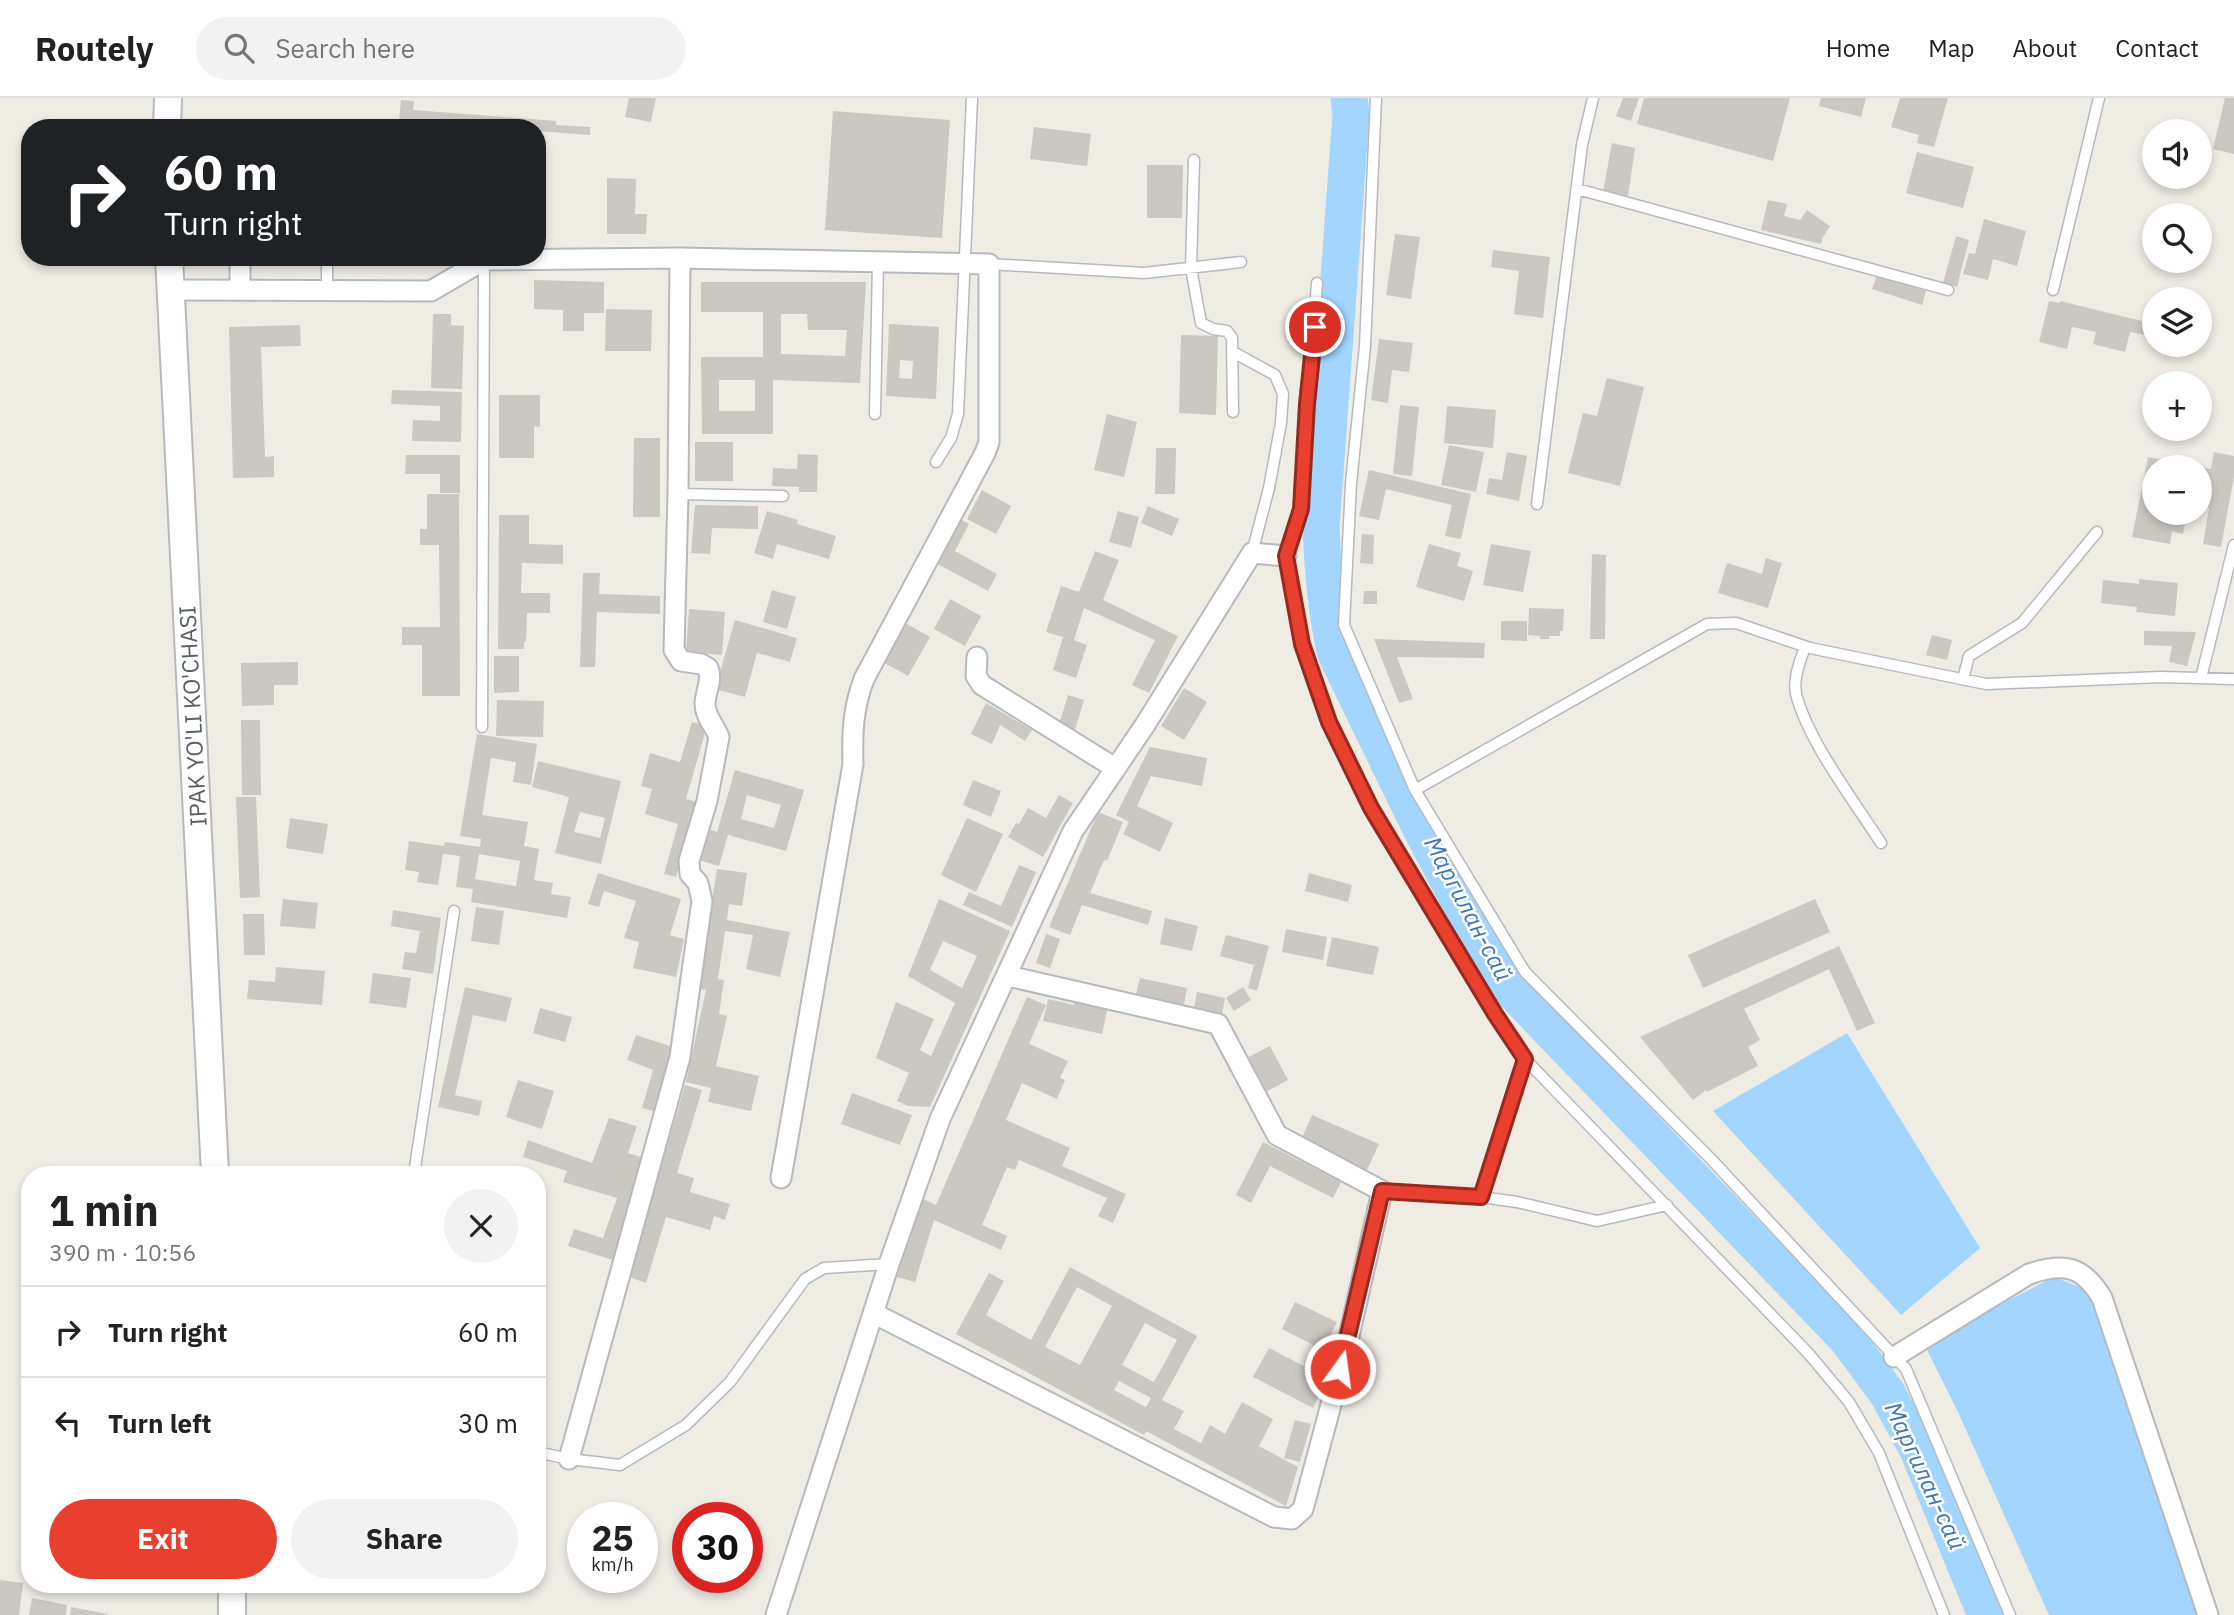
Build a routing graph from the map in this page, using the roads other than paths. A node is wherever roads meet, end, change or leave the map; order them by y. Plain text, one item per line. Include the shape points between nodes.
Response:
1 (168, 98) edge
2 (972, 98) edge
3 (1377, 98) edge
4 (1593, 98) edge
5 (2099, 98) edge
6 (167, 119) edge
7 (1194, 160) dead end
8 (1577, 189) junction
9 (546, 258) edge
10 (680, 258) junction
11 (878, 262) junction
12 (965, 262) junction
13 (1241, 262) dead end
14 (989, 264) junction
15 (169, 266) edge
16 (240, 266) edge
17 (327, 266) edge
18 (471, 266) edge
19 (484, 266) edge
20 (1191, 268) junction
21 (1317, 283) dead end
22 (169, 290) junction
23 (240, 290) junction
24 (327, 290) junction
25 (1948, 290) dead end
26 (2053, 290) dead end
27 (1233, 352) junction
28 (1233, 412) dead end
29 (875, 414) dead end
30 (936, 462) dead end
31 (678, 494) junction
32 (783, 496) dead end
33 (1537, 505) dead end
34 (2097, 532) dead end
35 (2234, 545) edge
36 (1252, 553) junction
37 (1286, 556) junction
38 (1805, 647) junction
39 (977, 657) dead end
40 (2201, 678) junction
41 (1963, 679) junction
42 (2234, 679) edge
43 (482, 727) dead end
44 (1115, 768) junction
45 (1415, 790) junction
46 (1881, 843) dead end
47 (454, 911) dead end
48 (1008, 976) junction
49 (1525, 1059) junction
50 (215, 1166) edge
51 (415, 1166) edge
52 (781, 1178) dead end
53 (1382, 1191) junction
54 (1481, 1197) junction
55 (1667, 1205) junction
56 (889, 1264) junction
57 (874, 1314) junction
58 (1894, 1357) junction
59 (546, 1454) edge
60 (569, 1459) junction
61 (232, 1593) edge
62 (232, 1615) edge
63 (776, 1615) edge
64 (1944, 1615) edge
65 (2010, 1615) edge
66 (2208, 1615) edge

1 - 6 main road
2 - 12 lane
3 - 45 lane via 1365,346 1343,625
4 - 8 lane
5 - 26 lane
7 - 20 lane
8 - 25 lane
8 - 33 lane
9 - 10 street
10 - 11 street
10 - 31 street
11 - 12 street
11 - 29 lane
12 - 14 street
12 - 30 lane via 958,414 951,438
13 - 20 lane
14 - 20 lane via 1144,273
14 - 52 street via 989,442 856,699 853,764
15 - 22 main road, IPAK YO'LI KO'CHASI
16 - 23 street
17 - 24 lane
18 - 24 street via 431,291
19 - 43 lane
20 - 27 lane via 1201,323 1227,331
21 - 37 lane via 1301,509
22 - 23 street
22 - 50 main road, IPAK YO'LI KO'CHASI
23 - 24 street
27 - 28 lane
27 - 36 lane via 1275,375 1283,394 1269,488
31 - 32 lane
31 - 60 street via 674,650 681,661 708,668 711,675 705,705 719,737 689,861 702,901 680,1057
34 - 41 lane via 2022,623 1969,656
35 - 40 lane
36 - 37 street
36 - 44 street
37 - 49 lane via 1302,644 1329,722 1371,808
38 - 41 lane
38 - 45 lane via 1736,623 1707,624
38 - 46 lane via 1797,667 1796,692 1817,743
39 - 44 street via 976,676 982,685
40 - 41 lane via 1986,684
40 - 42 lane
44 - 48 street via 1073,831
45 - 58 lane via 1525,972 1711,1159
47 - 51 lane
48 - 53 street via 1217,1024 1277,1135
48 - 56 street via 940,1119
49 - 54 lane
49 - 55 lane
53 - 54 lane
53 - 57 street via 1303,1509 1292,1519 1274,1517
54 - 55 lane via 1597,1222
55 - 64 lane via 1849,1402 1878,1453
56 - 57 street
56 - 60 lane via 824,1268 805,1279 730,1382 686,1425 620,1465
57 - 63 street
58 - 65 lane via 1906,1369
58 - 66 street via 2029,1274 2067,1268 2082,1272 2102,1298
59 - 60 lane
61 - 62 main road

